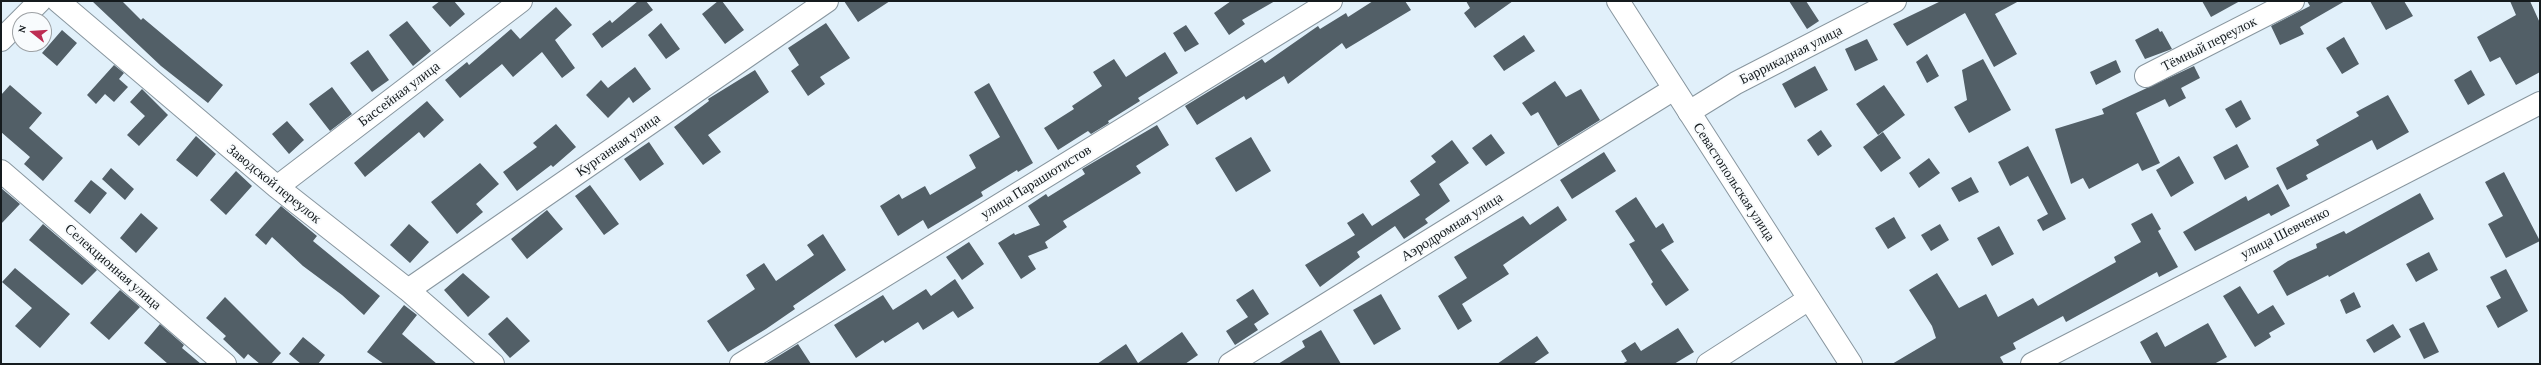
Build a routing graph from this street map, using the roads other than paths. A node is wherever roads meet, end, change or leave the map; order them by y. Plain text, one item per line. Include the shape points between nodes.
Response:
1 (40, 1) edge
2 (58, 1) edge
3 (521, 1) edge
4 (827, 1) edge
5 (1331, 1) edge
6 (1618, 1) edge
7 (1895, 1) edge
8 (2293, 1) edge
9 (28, 12) edge
10 (12, 28) edge
11 (1, 40) edge
12 (2146, 76) dead end
13 (1674, 89) junction
14 (2540, 103) edge
15 (1689, 112) junction
16 (1, 171) edge
17 (277, 187) junction
18 (408, 290) junction
19 (1809, 299) junction
20 (225, 364) edge
21 (492, 364) edge
22 (741, 364) edge
23 (1230, 364) edge
24 (1708, 364) edge
25 (1850, 364) edge
26 (2032, 364) edge

1 - 9 street
2 - 17 street, Заводской переулок
3 - 17 street, Бассейная улица
4 - 18 street, Курганная улица
5 - 22 street, улица Парашютистов
6 - 13 street, Севастопольская улица
7 - 15 street, Баррикадная улица via 1736,83
8 - 12 street, Тёмный переулок
10 - 11 street
13 - 15 street, Севастопольская улица
13 - 23 street, Аэродромная улица
14 - 26 street, улица Шевченко
15 - 19 street, Севастопольская улица
16 - 20 street, Селекционная улица
17 - 18 street, Заводской переулок
18 - 21 street, Заводской переулок
19 - 24 street
19 - 25 street, Севастопольская улица

